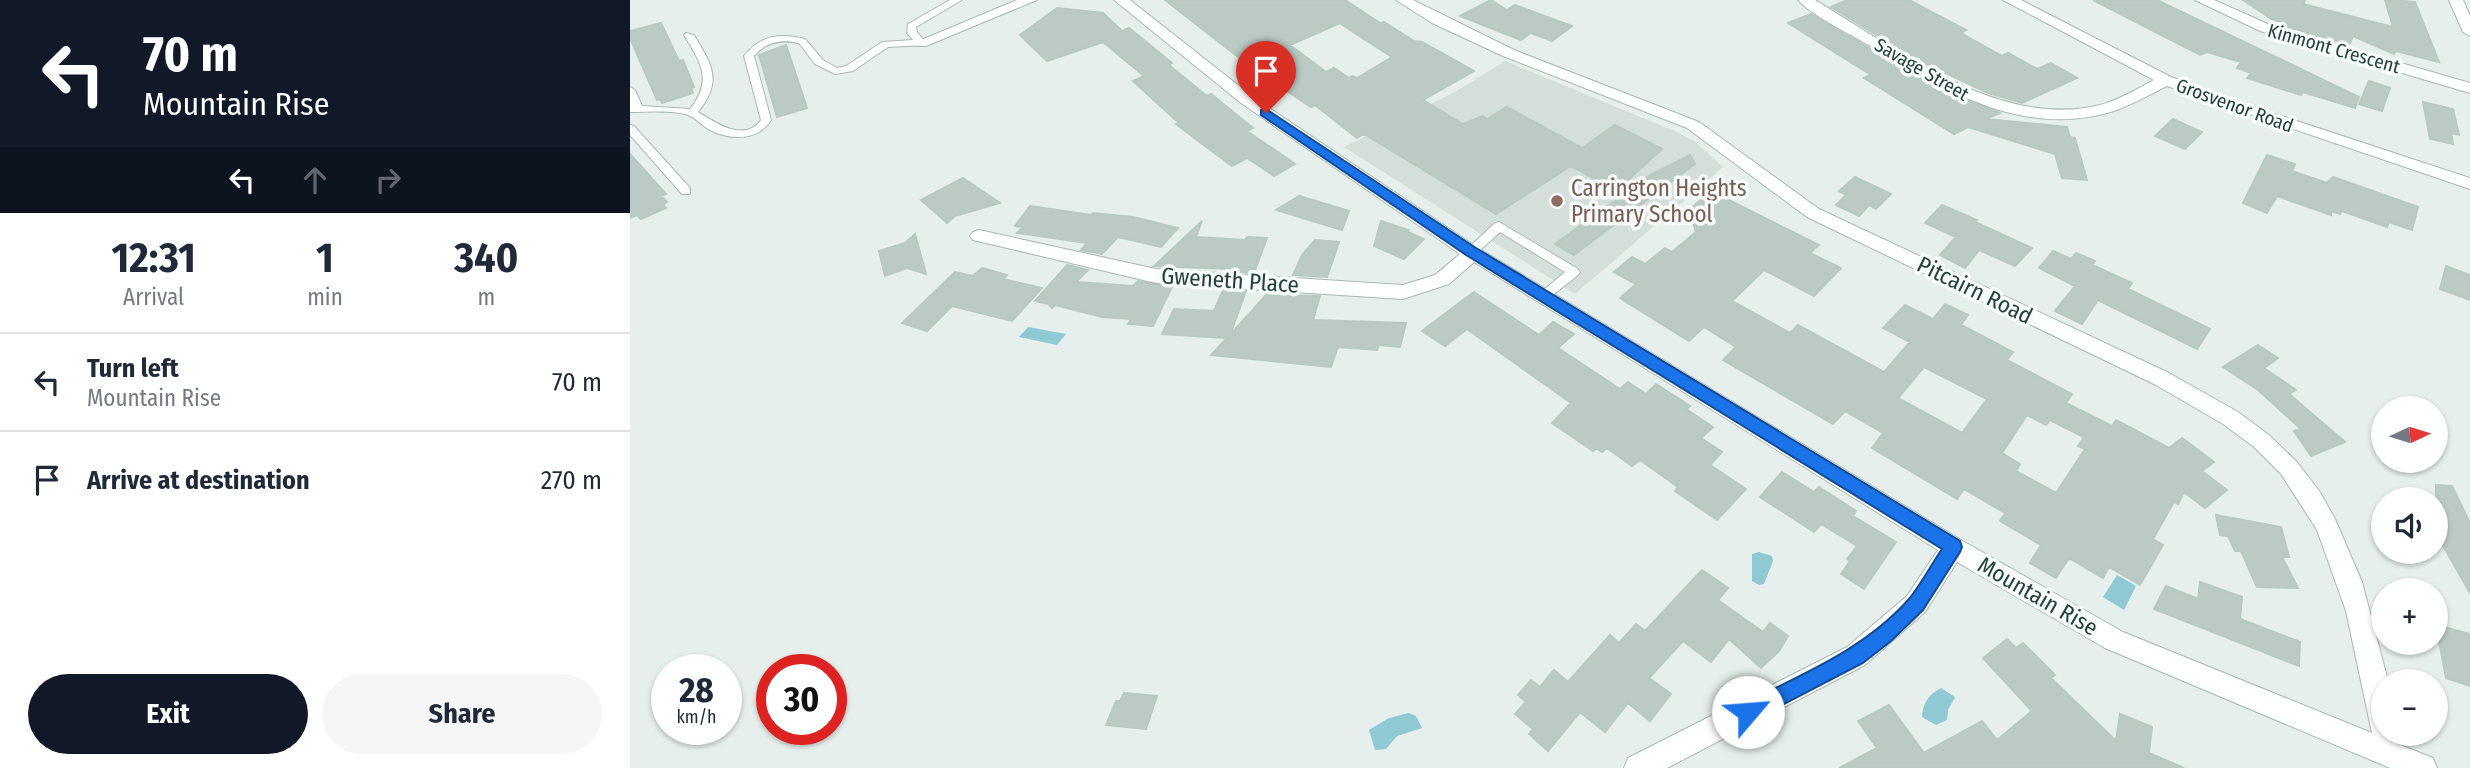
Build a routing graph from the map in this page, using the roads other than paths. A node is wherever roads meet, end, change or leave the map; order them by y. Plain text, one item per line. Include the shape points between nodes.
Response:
1 (957, 0) edge
2 (1030, 0) edge
3 (1121, 0) edge
4 (1403, 0) edge
5 (1805, 0) edge
6 (2010, 0) edge
7 (2202, 0) edge
8 (2456, 0) edge
9 (2470, 32) edge
10 (689, 34) dead end
11 (921, 43) junction
12 (2166, 80) junction
13 (2470, 88) edge
14 (630, 90) edge
15 (634, 109) edge
16 (692, 113) junction
17 (630, 128) edge
18 (2470, 184) edge
19 (686, 191) dead end
20 (979, 236) dead end
21 (1471, 252) junction
22 (1544, 297) junction
23 (1953, 547) junction
24 (2371, 669) edge
25 (2371, 734) edge
26 (2394, 746) edge
27 (1638, 768) edge
28 (2423, 768) edge

1 - 11 lane via 911,26
2 - 11 street
3 - 21 street, Mountain Rise via 1247,100
4 - 24 street, Pitcairn Road via 1476,39 1693,125 1813,212 2174,384 2234,418 2265,443 2311,497 2359,606
5 - 12 street, Savage Street via 1958,93 2014,110 2044,114 2099,110
6 - 12 street, Grosvenor Road
7 - 13 street, Kinmont Crescent via 2256,25
8 - 9 street
10 - 16 lane via 710,73 701,103
11 - 16 lane via 886,44 849,69 835,71 802,41 766,41 749,56 766,114 762,127 745,133 725,131
12 - 18 street, Grosvenor Road via 2257,115
14 - 15 lane
15 - 16 lane
17 - 19 lane
20 - 21 street, Gweneth Place via 1156,276 1403,292 1442,280
21 - 22 street, Mountain Rise
21 - 22 lane via 1499,226 1574,272
22 - 23 street, Mountain Rise
23 - 25 street, Mountain Rise via 2114,640
23 - 27 street via 1916,604 1856,656
26 - 28 street, Mountain Rise

